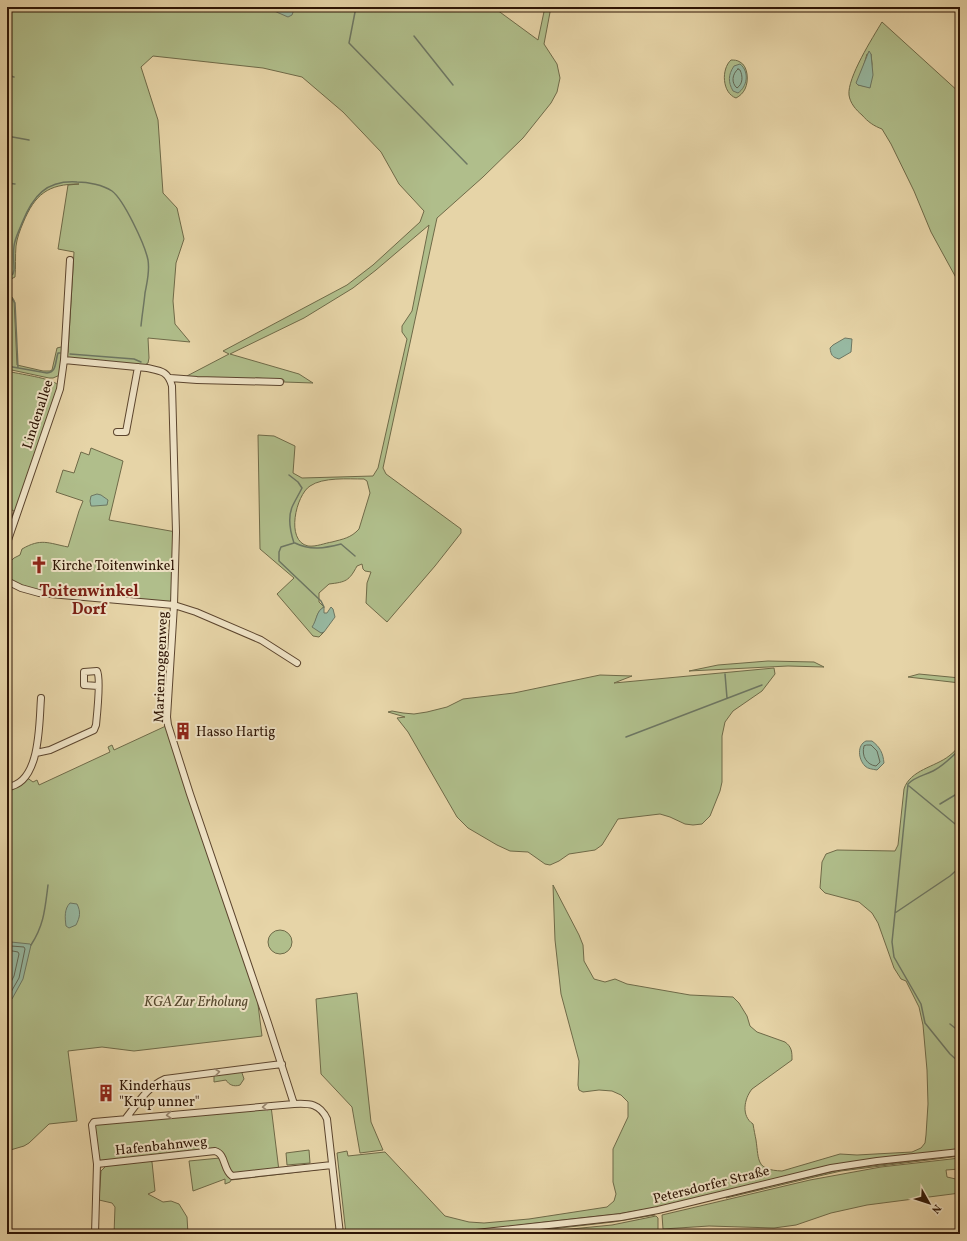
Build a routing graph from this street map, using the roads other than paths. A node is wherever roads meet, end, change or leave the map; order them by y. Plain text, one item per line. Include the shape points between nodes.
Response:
1 (70, 260) dead end
2 (64, 360) junction
3 (138, 367) junction
4 (170, 378) junction
5 (280, 382) dead end
6 (117, 432) dead end
7 (7, 543) edge
8 (7, 581) edge
9 (174, 605) junction
10 (297, 663) dead end
11 (98, 686) dead end
12 (41, 698) dead end
13 (36, 753) junction
14 (7, 787) edge
15 (282, 1064) junction
16 (294, 1104) junction
17 (126, 1118) junction
18 (960, 1152) edge
19 (97, 1164) junction
20 (332, 1165) junction
21 (95, 1234) edge
22 (340, 1234) edge
23 (467, 1234) edge

1 - 2 street, Lindenallee
2 - 3 street
2 - 7 street, Lindenallee via 60,389
3 - 4 street via 160,370
3 - 6 street via 126,432
4 - 5 street
4 - 9 street, Marienroggenweg via 176,532
8 - 9 street via 40,593
9 - 10 street via 261,640
9 - 15 street, Marienroggenweg via 168,725
11 - 13 street via 94,730 50,750
12 - 13 street
13 - 14 street via 26,777 16,785
15 - 16 street
17 -> 15 street via 144,1094 165,1079
16 -> 17 street, Hafenbahnweg
16 - 20 street, Hafenbahnweg via 308,1103 324,1114 328,1124
17 - 19 street, Hafenbahnweg via 93,1123
18 - 23 street, Petersdorfer Straße via 831,1168 621,1217
19 - 20 street, Hafenbahnweg via 215,1151 222,1156 232,1176
19 - 21 street, Hafenbahnweg
20 - 22 street, Hafenbahnweg

